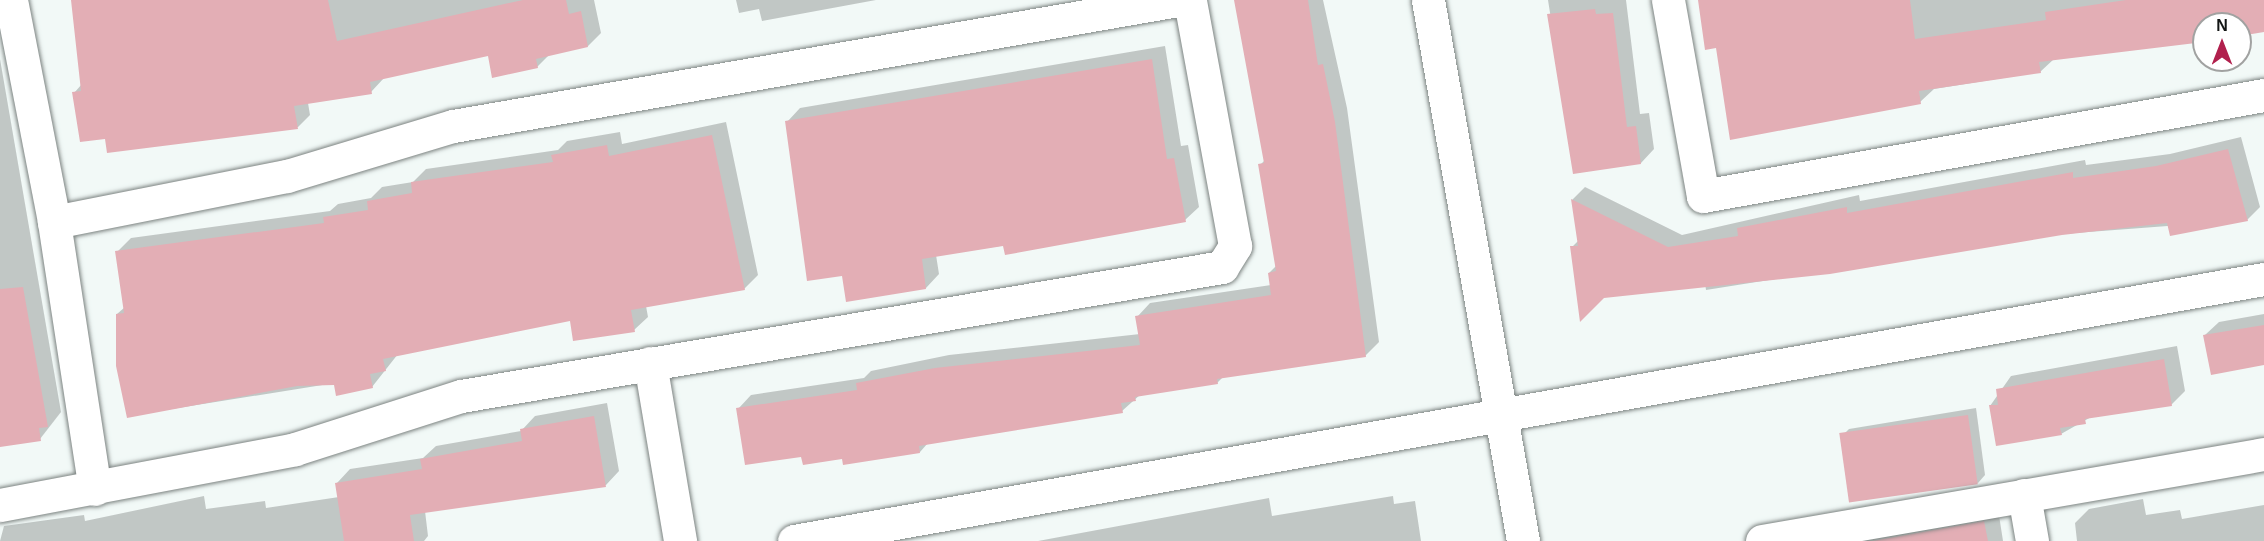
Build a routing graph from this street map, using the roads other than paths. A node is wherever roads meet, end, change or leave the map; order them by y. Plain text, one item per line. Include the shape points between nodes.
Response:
1 (11, 0) edge
2 (1178, 0) edge
3 (1190, 0) edge
4 (1428, 0) edge
5 (1668, 0) edge
6 (2264, 95) edge
7 (54, 222) junction
8 (2264, 279) edge
9 (650, 363) junction
10 (1501, 411) junction
11 (2264, 454) edge
12 (95, 489) junction
13 (2024, 495) junction
14 (0, 504) edge
15 (680, 541) edge
16 (794, 541) edge
17 (1523, 541) edge
18 (1762, 541) edge
19 (2032, 541) edge

1 - 7 street
2 - 7 street via 453,126 287,176
3 - 9 street via 1235,246 1222,267
4 - 10 street
5 - 6 street via 1703,196
7 - 12 street
8 - 10 street
9 - 12 street via 461,396 295,449
9 - 15 street
10 - 16 street
10 - 17 street
11 - 13 street
12 - 14 street
13 - 18 street
13 - 19 street

